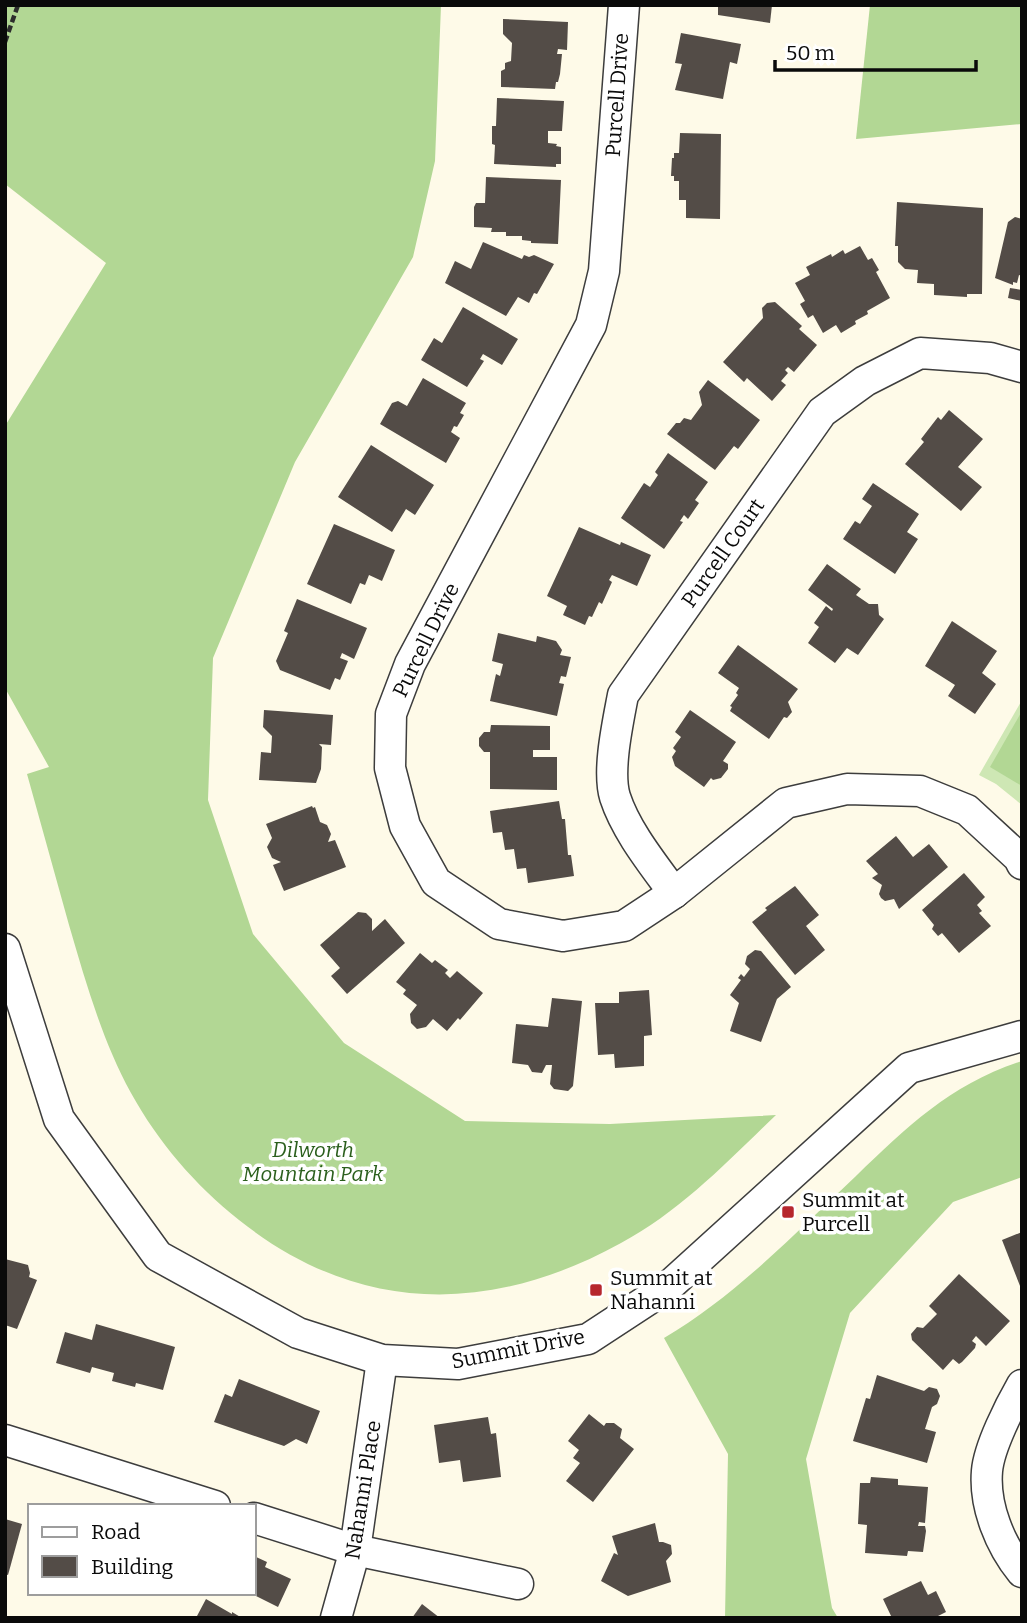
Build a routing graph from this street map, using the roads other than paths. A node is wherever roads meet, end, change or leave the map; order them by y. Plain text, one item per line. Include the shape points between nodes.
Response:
1 (624, 5) edge
2 (1022, 367) edge
3 (1022, 864) edge
4 (674, 893) junction
5 (5, 948) edge
6 (1022, 1036) edge
7 (382, 1360) junction
8 (1022, 1385) edge
9 (5, 1440) edge
10 (209, 1504) edge
11 (256, 1519) edge
12 (355, 1550) junction
13 (1022, 1572) edge
14 (518, 1584) dead end
15 (337, 1618) edge

1 - 4 street, Purcell Drive via 604,271 591,325 410,664 391,714 390,768 405,826 436,882 499,923 563,936 624,926
2 - 4 street, Purcell Court via 990,358 920,353 865,381 822,412 623,695 614,747 615,795 638,843
3 - 4 street, Purcell Drive via 967,810 920,791 847,789 786,803
5 - 7 street, Summit Drive via 59,1119 158,1256 298,1333
6 - 7 street, Summit Drive via 909,1068 669,1286 588,1339 458,1364
7 - 12 street, Nahanni Place
8 - 13 street via 1002,1422 987,1470 990,1509 1008,1555
9 - 10 street
11 - 12 street
12 - 14 street
12 - 15 street, Nahanni Place

